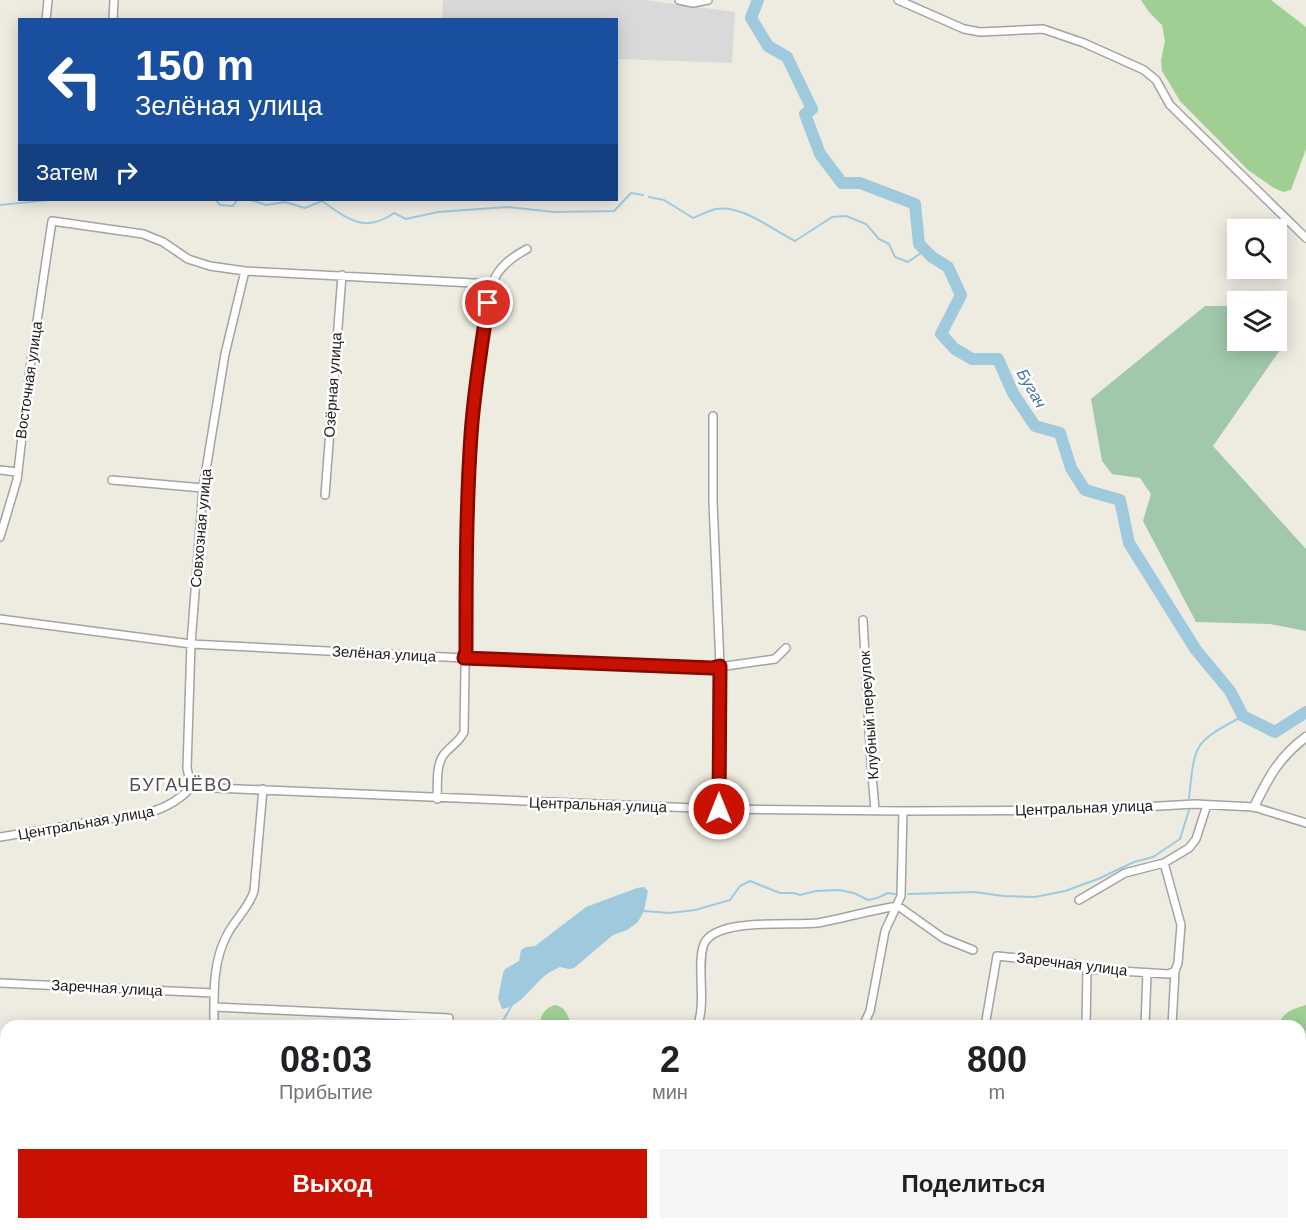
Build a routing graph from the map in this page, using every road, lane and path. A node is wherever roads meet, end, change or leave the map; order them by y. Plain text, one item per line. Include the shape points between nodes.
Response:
1 (48, 0) edge
2 (114, 0) edge
3 (679, 0) edge
4 (708, 0) edge
5 (898, 0) edge
6 (46, 18) edge
7 (113, 18) edge
8 (1306, 238) edge
9 (527, 249) dead end
10 (245, 271) junction
11 (342, 275) junction
12 (492, 284) junction
13 (713, 416) dead end
14 (0, 470) edge
15 (17, 472) junction
16 (112, 480) dead end
17 (203, 488) junction
18 (325, 495) dead end
19 (0, 537) edge
20 (0, 619) edge
21 (863, 620) dead end
22 (191, 644) junction
23 (786, 648) dead end
24 (464, 658) junction
25 (720, 666) junction
26 (1306, 737) edge
27 (190, 787) junction
28 (263, 789) junction
29 (437, 799) junction
30 (1207, 805) junction
31 (1254, 807) junction
32 (719, 809) junction
33 (875, 810) junction
34 (903, 811) junction
35 (1306, 823) edge
36 (0, 837) edge
37 (1164, 864) junction
38 (1079, 900) dead end
39 (898, 906) junction
40 (972, 950) dead end
41 (1087, 969) junction
42 (1175, 971) junction
43 (1147, 973) junction
44 (0, 982) edge
45 (213, 993) junction
46 (214, 1007) junction
47 (449, 1018) dead end
48 (214, 1020) edge
49 (699, 1020) edge
50 (866, 1020) edge
51 (986, 1020) edge
52 (1086, 1020) edge
53 (1145, 1020) edge
54 (1172, 1020) edge

1 - 6 street
2 - 7 street
3 - 4 street
5 - 8 street via 964,29 1043,29 1144,70 1156,80 1170,105
9 - 12 street via 511,258
10 - 11 street
10 - 15 street, Восточная улица via 195,261 143,234 52,221
10 - 17 street, Совхозная улица via 225,354
11 - 12 street
11 - 18 street, Озёрная улица
12 - 24 street via 471,432
13 - 25 street
14 - 15 street
15 - 19 street, Восточная улица
16 - 17 street
17 - 22 street, Совхозная улица
20 - 22 street, Зелёная улица
21 - 33 street, Клубный переулок
22 - 24 street, Зелёная улица
22 - 27 street, Совхозная улица via 187,768
23 - 25 street, Зелёная улица via 775,659
24 - 25 street, Зелёная улица
24 - 29 street via 464,732 439,764
25 - 32 street
26 - 31 street via 1280,760
27 - 28 street, Центральная улица
27 - 36 street, Центральная улица via 165,808 151,812
28 - 29 street, Центральная улица
28 - 45 street via 254,891 223,943
29 - 32 street, Центральная улица
30 - 31 street, Центральная улица
30 - 34 street, Центральная улица
30 - 37 street via 1193,844
31 - 35 street, Центральная улица
32 - 33 street, Центральная улица
33 - 34 street, Центральная улица
34 - 39 street via 902,891
37 - 38 street via 1125,873
37 - 42 street via 1181,926
39 - 40 street via 943,938
39 - 49 street via 820,922 757,923 714,934 703,949
39 - 50 street via 885,931
41 - 43 street, Заречная улица
41 - 51 street, Заречная улица via 1076,964 997,956
41 - 52 street
42 - 43 street, Заречная улица
42 - 54 street
43 - 53 street
44 - 45 street, Заречная улица
45 - 46 street
46 - 47 street
46 - 48 street

